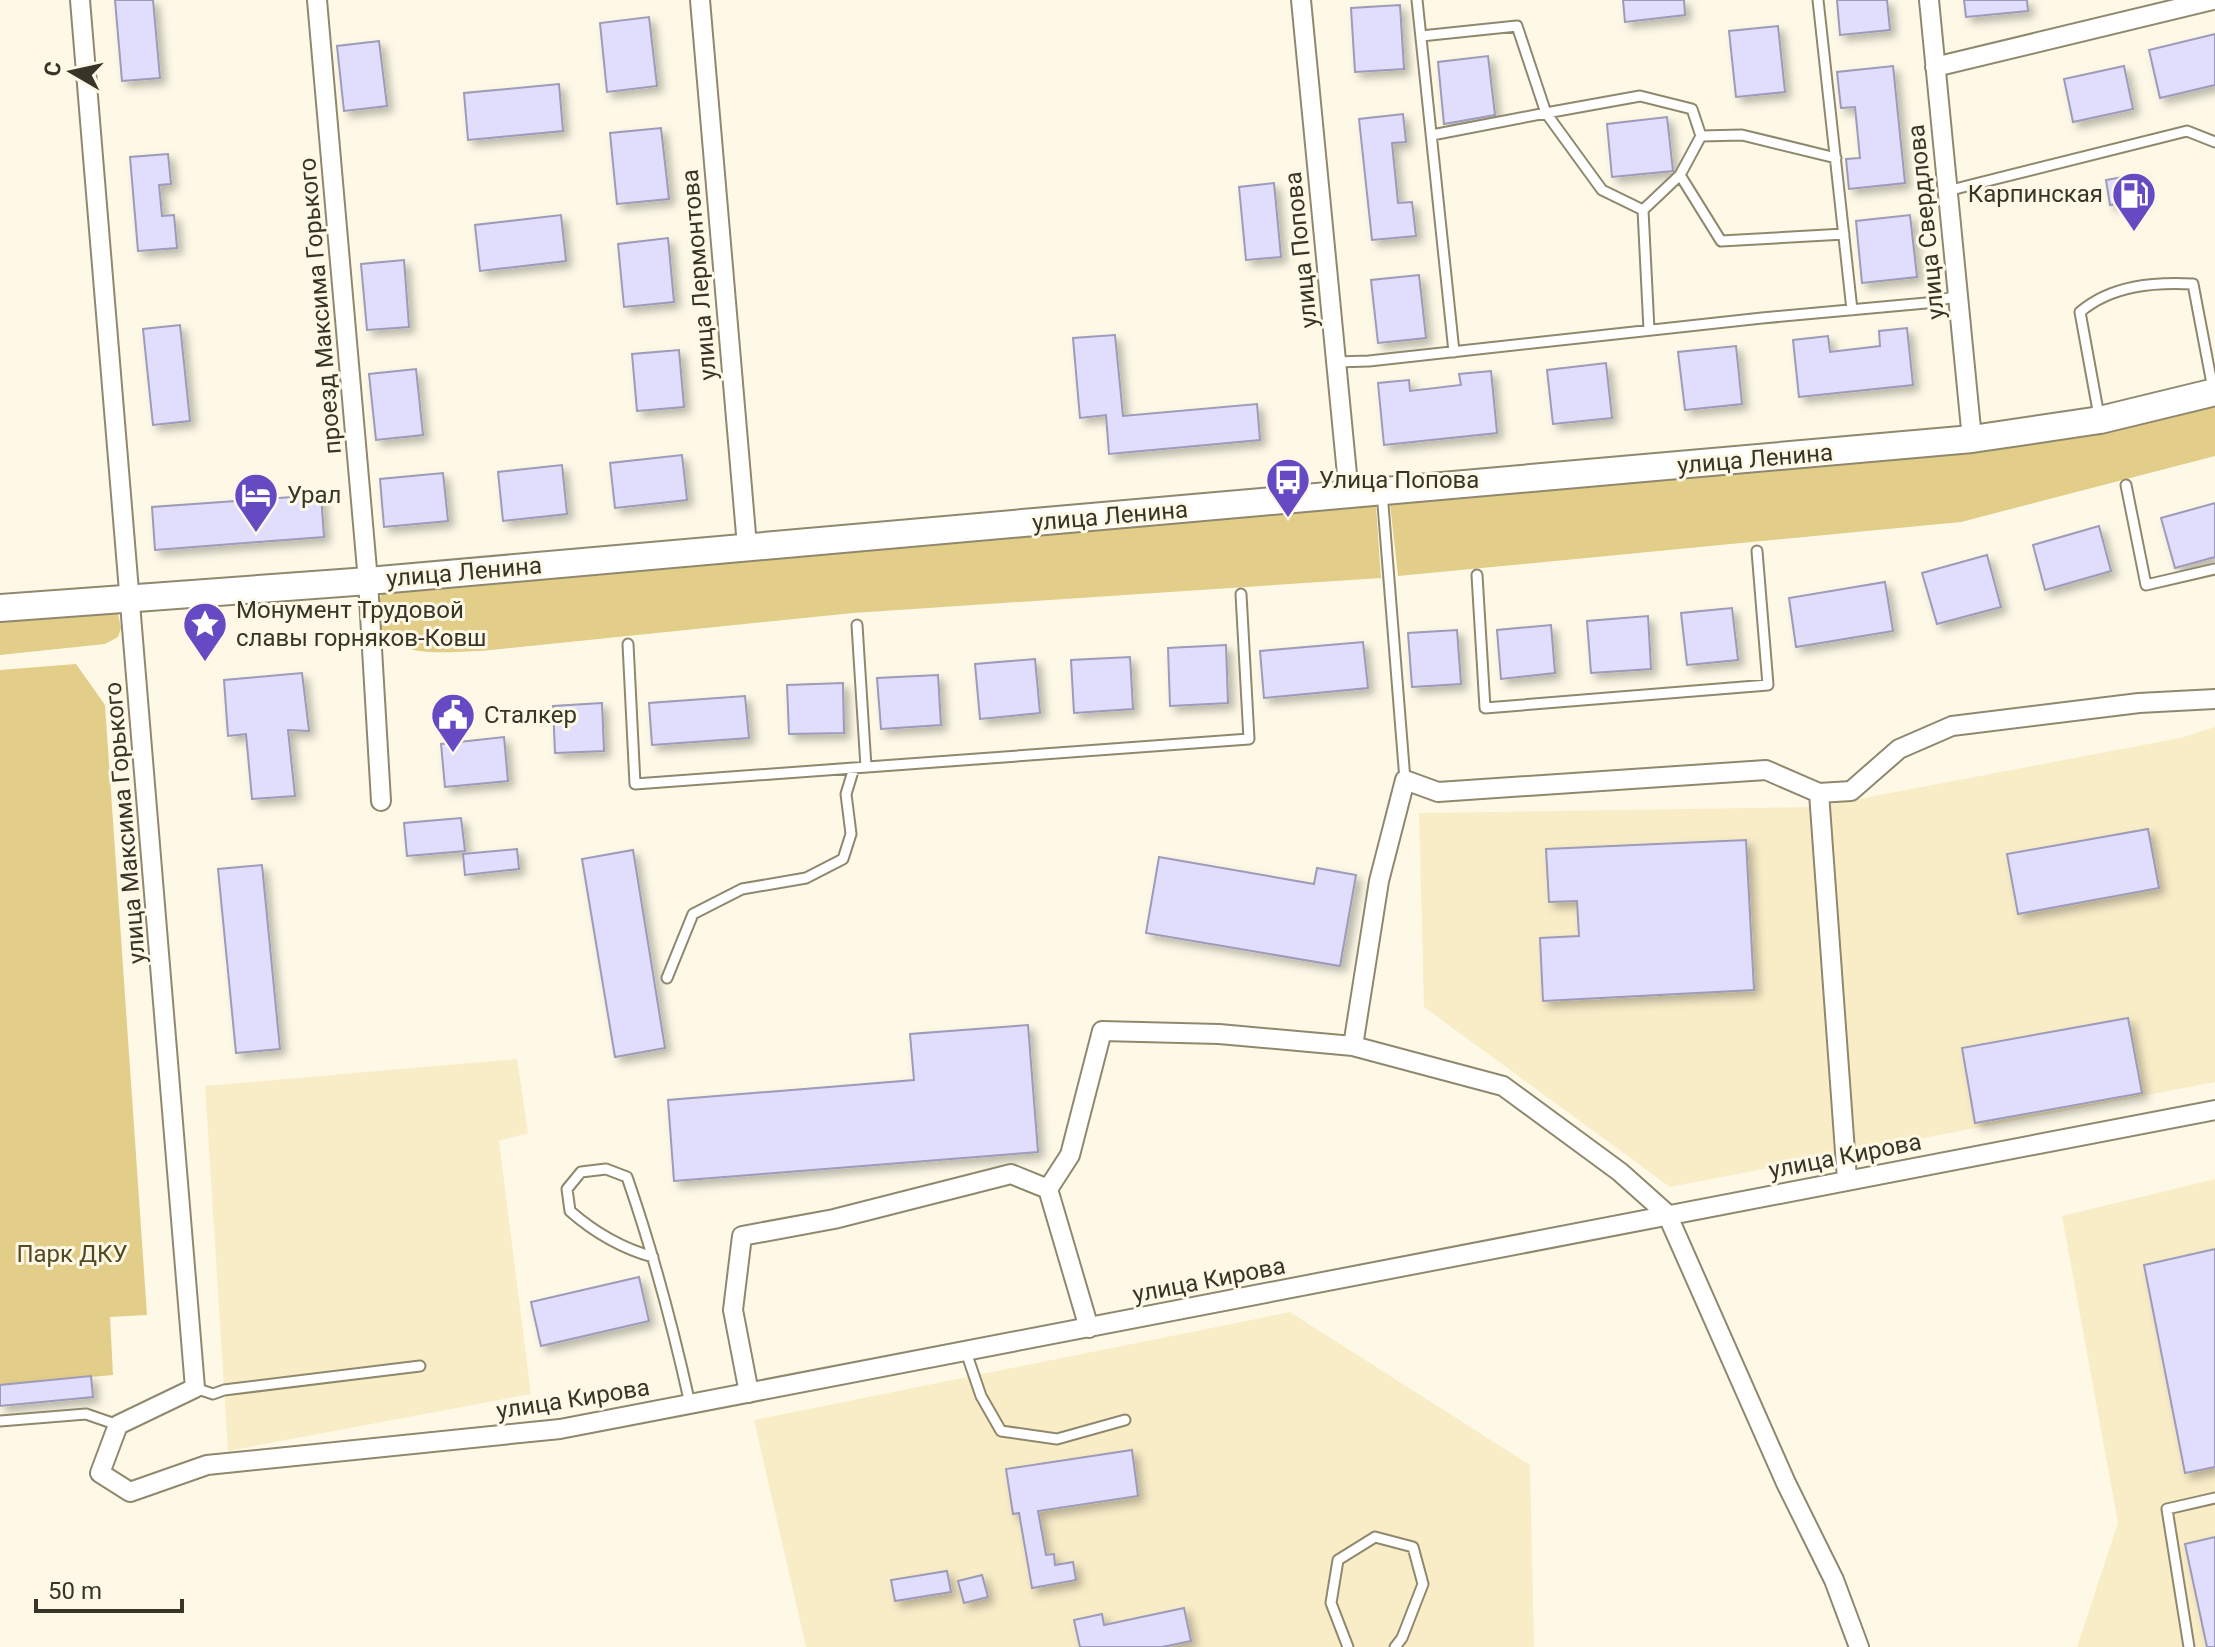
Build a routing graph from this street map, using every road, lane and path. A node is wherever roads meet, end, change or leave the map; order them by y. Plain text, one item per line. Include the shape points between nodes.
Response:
1 (80, 0) edge
2 (317, 0) edge
3 (700, 0) edge
4 (1301, 0) edge
5 (1417, 0) edge
6 (1818, 0) edge
7 (1929, 0) edge
8 (2213, 0) edge
9 (1421, 36) junction
10 (1935, 67) junction
11 (1546, 113) junction
12 (1432, 135) junction
13 (1701, 136) junction
14 (2215, 142) edge
15 (1836, 158) junction
16 (1680, 175) junction
17 (1947, 191) junction
18 (1643, 210) junction
19 (1844, 234) junction
20 (1958, 296) junction
21 (1852, 310) junction
22 (1649, 330) junction
23 (1454, 352) junction
24 (1336, 362) junction
25 (2214, 392) edge
26 (2100, 420) junction
27 (1972, 439) junction
28 (2126, 485) dead end
29 (1382, 492) junction
30 (1349, 495) junction
31 (747, 546) junction
32 (1757, 551) dead end
33 (2215, 569) edge
34 (1477, 575) dead end
35 (368, 581) junction
36 (1241, 594) dead end
37 (129, 599) junction
38 (0, 608) edge
39 (857, 625) dead end
40 (628, 644) dead end
41 (2215, 699) edge
42 (866, 767) junction
43 (854, 768) junction
44 (1405, 780) junction
45 (1819, 793) junction
46 (381, 801) dead end
47 (667, 978) dead end
48 (1353, 1046) junction
49 (2215, 1110) edge
50 (1847, 1179) junction
51 (1048, 1189) junction
52 (1667, 1214) junction
53 (653, 1257) dead end
54 (1089, 1328) junction
55 (966, 1352) junction
56 (420, 1366) dead end
57 (195, 1388) junction
58 (749, 1393) junction
59 (690, 1404) junction
60 (1125, 1420) dead end
61 (0, 1421) edge
62 (118, 1425) junction
63 (2215, 1498) edge
64 (1348, 1647) edge
65 (1395, 1647) edge
66 (1859, 1647) edge
67 (2189, 1647) edge

1 - 37 street, улица Максима Горького
2 - 35 street, проезд Максима Горького
3 - 31 street, улица Лермонтова
4 - 24 street, улица Попова
5 - 9 lane
6 - 15 lane
7 - 10 street, улица Свердлова
8 - 10 street
9 - 11 lane via 1517,26
9 - 12 lane
10 - 17 street, улица Свердлова
11 - 12 lane
11 - 13 lane via 1640,96 1692,109
11 - 18 lane via 1602,190
12 - 23 lane
13 - 15 lane via 1742,135
13 - 16 lane
14 - 17 lane via 2187,131
15 - 19 lane
16 - 18 lane
16 - 19 lane via 1721,241
17 - 20 street, улица Свердлова
18 - 22 lane
19 - 21 lane
20 - 21 lane
20 - 27 street, улица Свердлова
21 - 22 lane
22 - 23 lane
23 - 24 lane
24 - 30 street, улица Попова
25 - 26 street, улица Ленина
25 - 26 lane via 2193,284 2157,282 2097,297 2080,312
26 - 27 street, улица Ленина
27 - 29 street, улица Ленина
28 - 33 lane via 2146,585
29 - 30 street, улица Ленина
29 - 44 lane
30 - 31 street, улица Ленина
31 - 35 street, улица Ленина
32 - 34 lane via 1768,685 1485,708
35 - 37 street, улица Ленина
35 - 46 street, проезд Максима Горького
36 - 42 lane via 1249,739
37 - 38 street, улица Ленина
37 - 57 street, улица Максима Горького
39 - 42 lane
40 - 43 lane via 635,784
41 - 45 street via 1952,726 1899,749 1851,791
42 - 43 lane
43 - 47 lane via 846,794 851,834 843,859 806,878 742,889 693,914
44 - 45 street via 1438,792 1766,770
44 - 48 street via 1379,881
45 - 50 street
48 - 51 street via 1102,1031 1070,1155
48 - 52 street via 1503,1086 1620,1172
49 - 50 street, улица Кирова
50 - 52 street, улица Кирова
51 - 54 street
51 - 58 street via 1011,1174 834,1219 742,1236 733,1310
52 - 54 street, улица Кирова
52 - 66 street via 1834,1580
53 - 59 lane via 617,1244 570,1211 567,1189 581,1172 606,1169 627,1177 647,1235 674,1329
54 - 55 street, улица Кирова
55 - 58 street, улица Кирова
55 - 60 lane via 981,1396 1001,1431 1057,1439
56 - 57 lane via 213,1394
57 - 62 street
58 - 59 street, улица Кирова
59 - 62 street, улица Кирова via 560,1429 207,1465 130,1492 100,1473
61 - 62 lane via 86,1414
63 - 67 lane via 2167,1509
64 - 65 lane via 1331,1603 1338,1560 1375,1537 1413,1547 1423,1584

